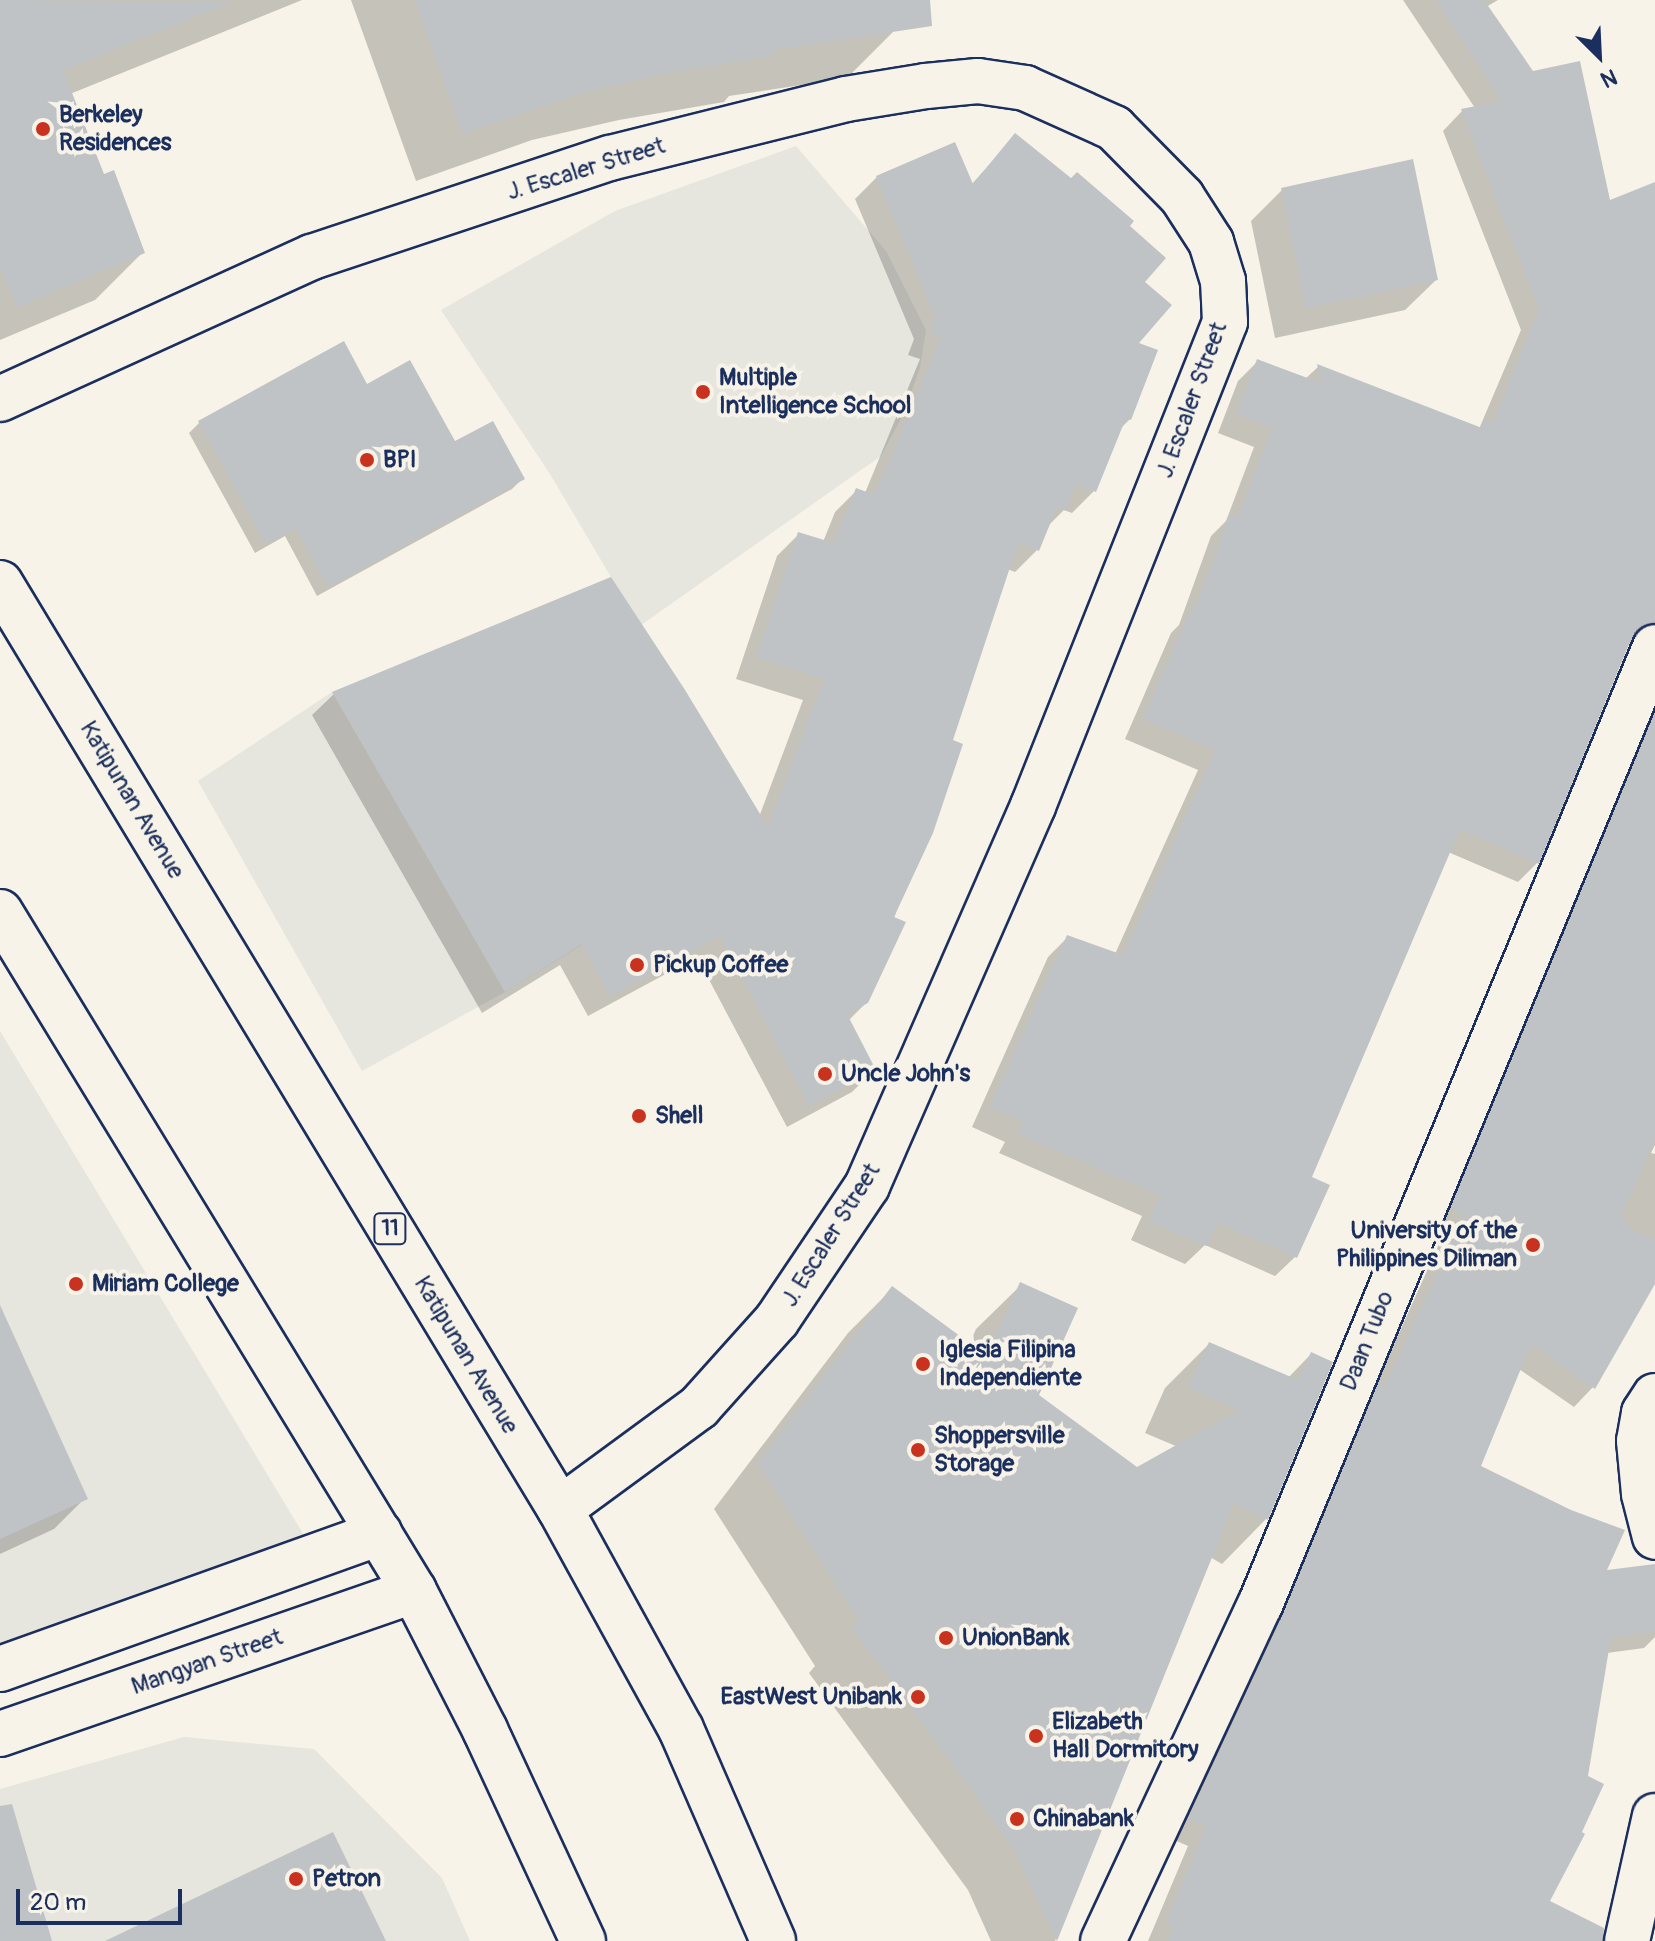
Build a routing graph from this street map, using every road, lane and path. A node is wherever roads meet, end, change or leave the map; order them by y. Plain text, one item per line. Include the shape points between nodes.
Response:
1 (0, 399) edge
2 (0, 583) edge
3 (1655, 647) edge
4 (0, 912) edge
5 (1655, 1396) edge
6 (560, 1509) junction
7 (379, 1533) junction
8 (1655, 1537) edge
9 (414, 1591) junction
10 (0, 1669) edge
11 (0, 1734) edge
12 (1655, 1816) edge
13 (583, 1941) edge
14 (773, 1941) edge
15 (1103, 1941) edge
16 (1627, 1941) edge

1 - 6 street, J. Escaler Street via 312,257 610,158 846,99 926,86 978,81 1025,88 1114,128 1182,197 1211,242 1223,281 1225,322 1033,806 867,1186 777,1320 699,1407
2 - 6 street, Katipunan Avenue / 11
3 - 15 street, Daan Tubo via 1260,1605
4 - 7 street
5 - 8 street via 1644,1413 1639,1441
6 - 14 street, Katipunan Avenue / 11 via 681,1729
7 - 9 street
7 - 10 street
9 - 11 street, Mangyan Street
9 - 13 street
12 - 16 street

